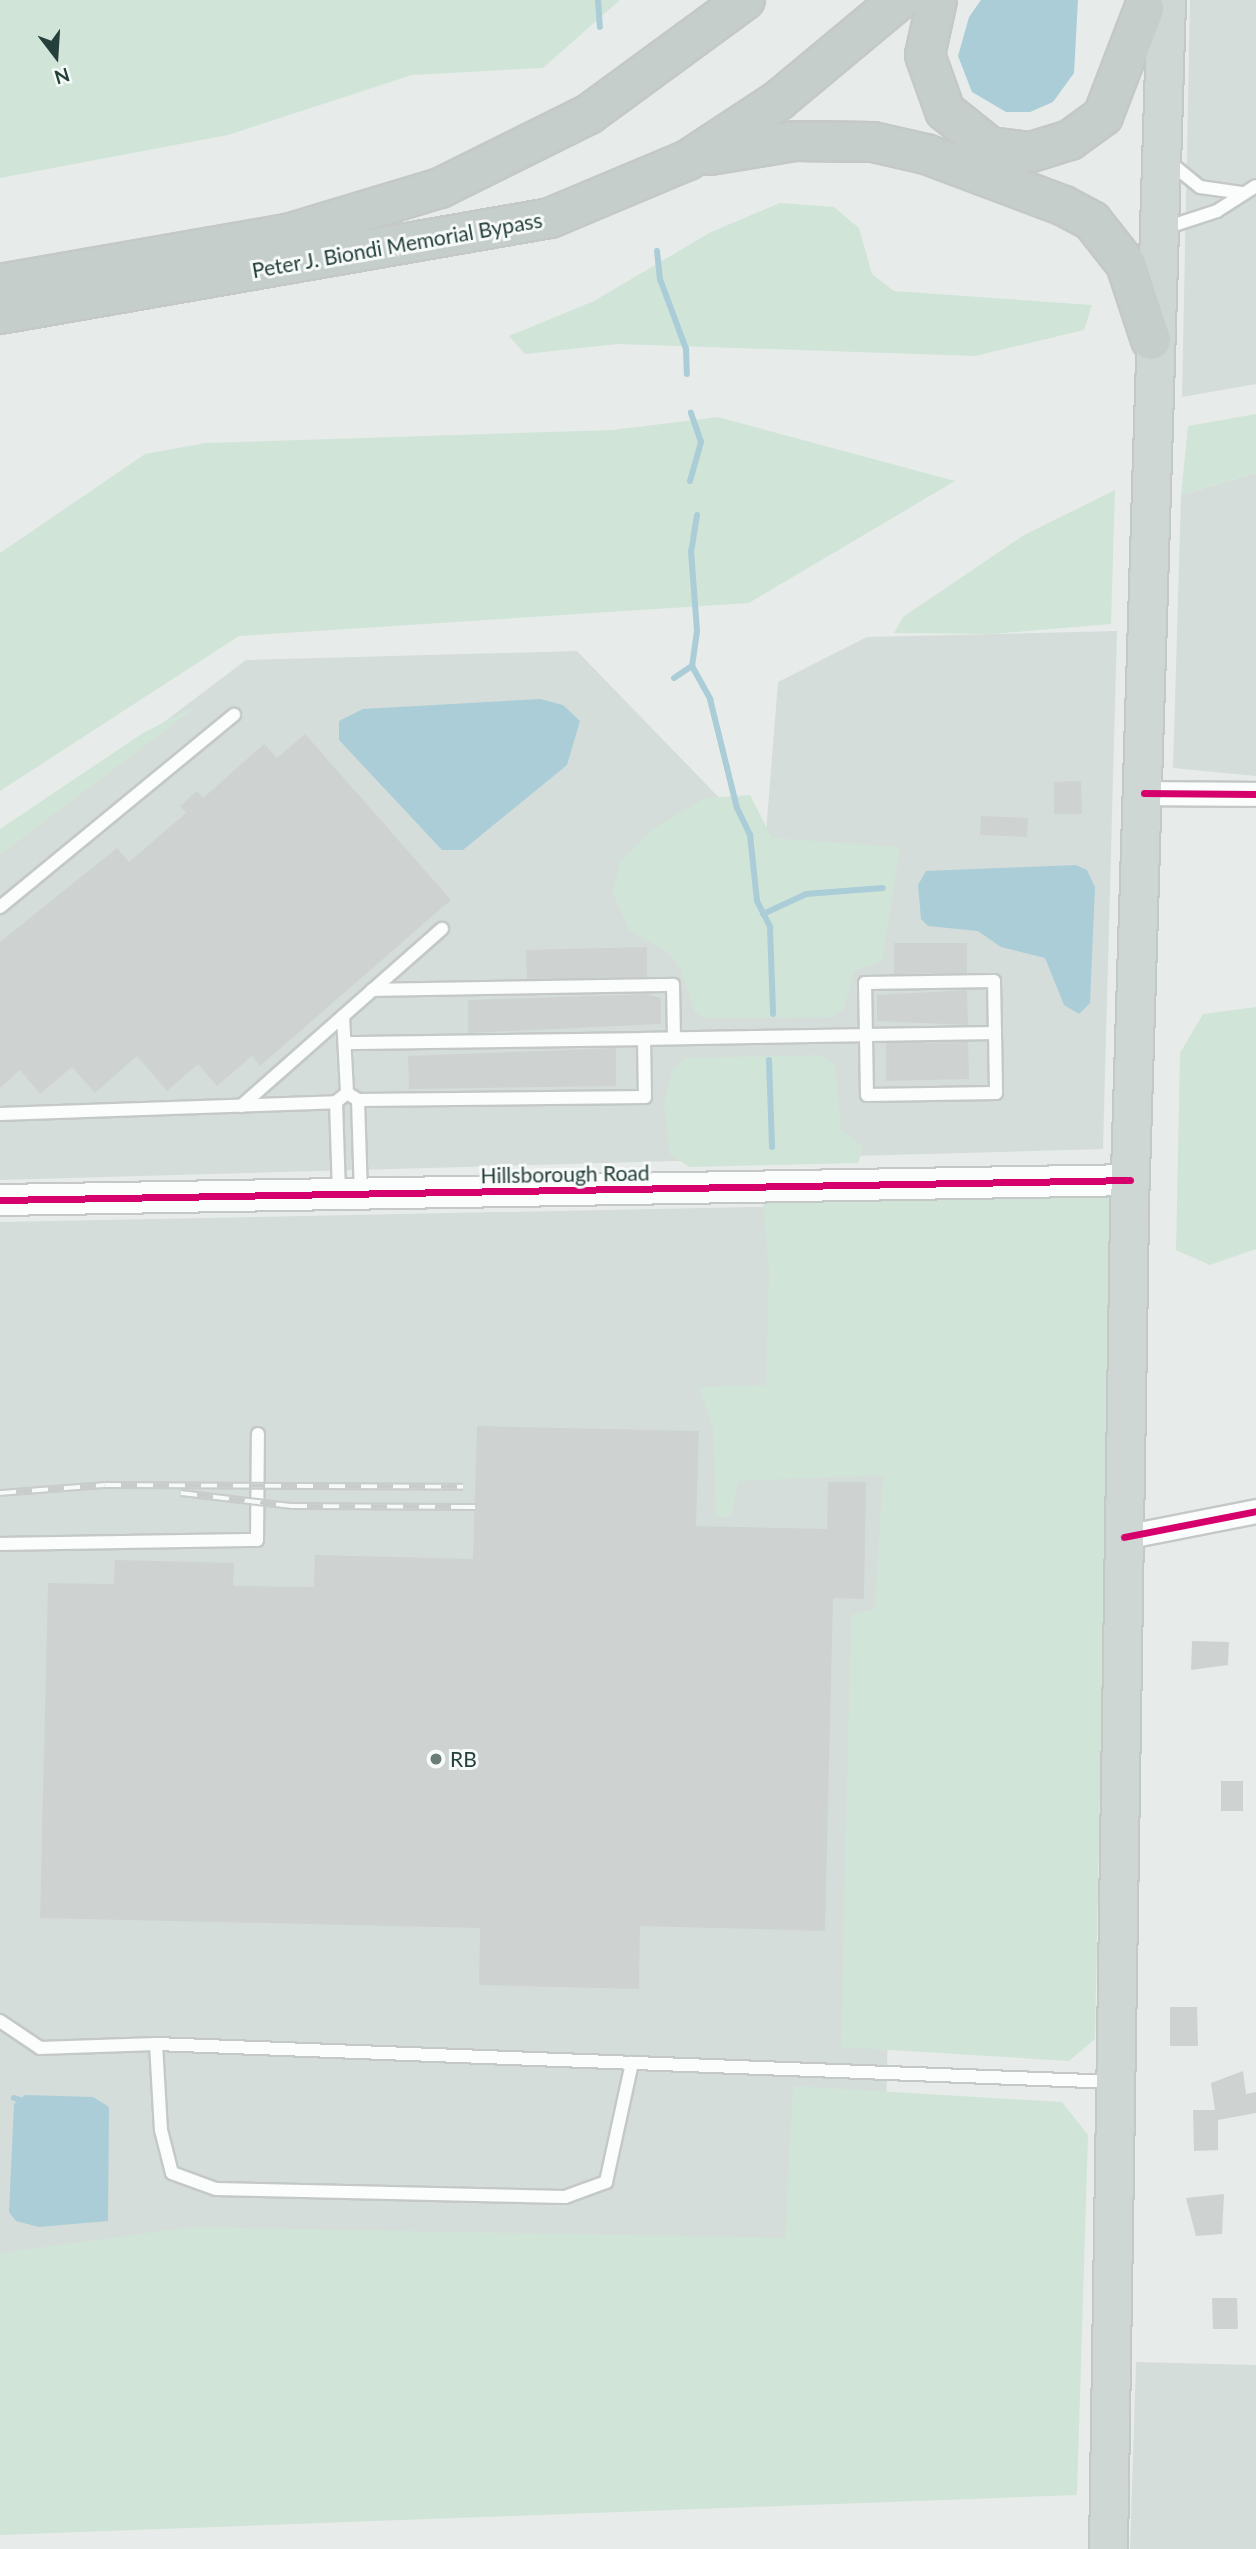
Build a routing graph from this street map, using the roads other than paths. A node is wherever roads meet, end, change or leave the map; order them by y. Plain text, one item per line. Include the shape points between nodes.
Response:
1 (746, 0) edge
2 (899, 0) edge
3 (937, 0) edge
4 (1151, 3) edge
5 (1163, 156) junction
6 (688, 160) junction
7 (1256, 186) edge
8 (1242, 193) junction
9 (1155, 235) junction
10 (0, 284) edge
11 (0, 314) edge
12 (1151, 340) junction
13 (234, 715) dead end
14 (1144, 793) junction
15 (1256, 794) edge
16 (0, 907) edge
17 (442, 929) dead end
18 (372, 990) junction
19 (344, 1016) junction
20 (995, 1033) junction
21 (866, 1035) junction
22 (674, 1038) junction
23 (645, 1039) junction
24 (345, 1043) junction
25 (352, 1097) junction
26 (336, 1102) junction
27 (241, 1106) junction
28 (0, 1114) edge
29 (1130, 1180) junction
30 (350, 1194) junction
31 (0, 1200) edge
32 (258, 1434) dead end
33 (1256, 1511) edge
34 (1125, 1537) junction
35 (0, 1544) edge
36 (0, 2021) edge
37 (6, 2034) edge
38 (156, 2044) junction
39 (632, 2063) junction
40 (1117, 2082) junction
41 (1108, 2549) edge

1 - 10 highway, Peter J. Biondi Memorial Bypass via 589,114 440,188 291,233
2 - 6 highway, Peter J. Biondi Memorial Bypass via 779,100
3 - 4 highway via 925,55 945,111 990,147 1031,152 1070,141 1103,116
4 - 5 main road
4 - 9 main road via 1146,165
5 - 8 lane via 1200,187
5 - 9 main road
6 - 11 highway, Peter J. Biondi Memorial Bypass via 550,218 504,229
6 - 12 highway via 795,141 873,142 926,154 1064,206 1091,221 1126,264
7 - 8 lane
8 - 9 lane via 1188,224
9 - 12 main road
12 - 14 main road
13 - 16 lane
14 - 15 street
14 - 29 main road
17 - 18 lane
18 - 19 lane
18 - 22 lane via 673,985
19 - 24 lane
19 - 27 lane
20 - 21 lane
20 - 21 lane via 995,981 891,982 865,983
20 - 21 lane via 996,1093 867,1095
21 - 22 lane
22 - 23 lane
23 - 24 lane
23 - 25 lane via 645,1097
24 - 25 lane
25 - 26 lane
25 - 30 lane
26 - 27 lane
26 - 30 lane
27 - 28 lane
29 - 30 street, Hillsborough Road
29 - 34 main road
30 - 31 street, Hillsborough Road
32 - 35 lane via 257,1540
33 - 34 street
34 - 40 main road
36 - 37 lane
37 - 38 lane via 40,2048
38 - 39 lane
38 - 39 lane via 161,2130 172,2173 216,2189 565,2197 606,2182
39 - 40 lane
40 - 41 main road

